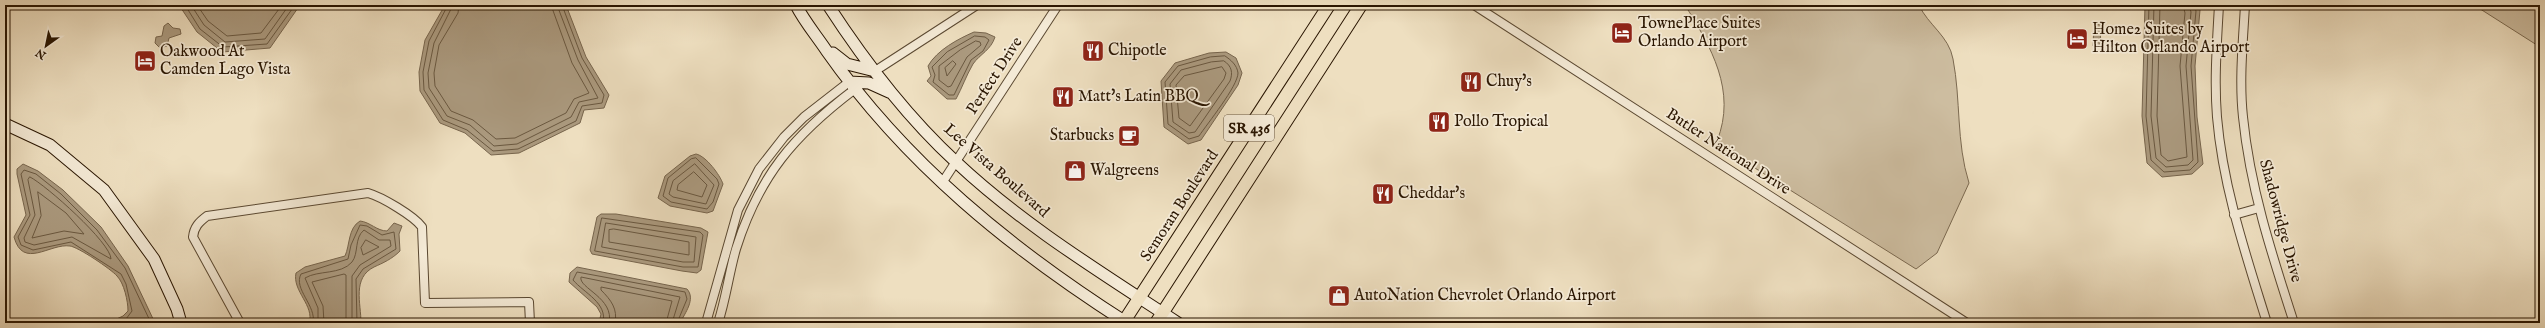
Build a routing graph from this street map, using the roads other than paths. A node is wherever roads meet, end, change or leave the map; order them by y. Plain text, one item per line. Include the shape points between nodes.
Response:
1 (796, 5) edge
2 (828, 5) edge
3 (977, 5) edge
4 (1058, 5) edge
5 (1329, 5) edge
6 (1361, 5) edge
7 (1474, 5) edge
8 (2219, 5) edge
9 (2245, 5) edge
10 (824, 47) junction
11 (875, 72) junction
12 (852, 86) junction
13 (891, 93) junction
14 (5, 124) edge
15 (956, 162) junction
16 (942, 184) junction
17 (2259, 208) junction
18 (2234, 215) junction
19 (1139, 299) junction
20 (1159, 318) edge
21 (1125, 322) edge
22 (181, 323) edge
23 (240, 323) edge
24 (530, 323) edge
25 (706, 323) edge
26 (718, 323) edge
27 (1178, 323) edge
28 (1967, 323) edge
29 (2267, 323) edge
30 (2294, 323) edge

1 - 10 street
2 - 11 street, Lee Vista Boulevard
3 - 11 street
4 - 15 street, Perfect Drive
5 - 19 main road, Semoran Boulevard / SR 436
6 - 20 main road, SR 436
7 - 28 street, Butler National Drive
8 - 18 street via 2217,117 2223,164
9 - 17 street, Shadowridge Drive via 2243,115 2248,160
10 - 11 street via 847,64
10 - 12 street
11 - 13 street, Lee Vista Boulevard
12 - 13 street via 869,83
12 - 16 street
12 - 25 street via 804,116 784,137 760,170 738,210
12 - 26 street via 803,132 765,180 748,216 736,251
13 - 15 street, Lee Vista Boulevard
14 - 22 street via 50,145 104,190 154,259
15 - 16 street, Perfect Drive
15 - 19 street, Lee Vista Boulevard via 1031,225
16 - 21 street via 1007,240
17 - 18 street
17 - 30 street, Shadowridge Drive
18 - 29 street
19 - 20 street, Lee Vista Boulevard
19 - 21 main road, Semoran Boulevard / SR 436
20 - 27 street, Lee Vista Boulevard
23 - 24 street via 193,237 201,220 207,216 368,193 376,195 417,221 422,227 425,303 529,302

